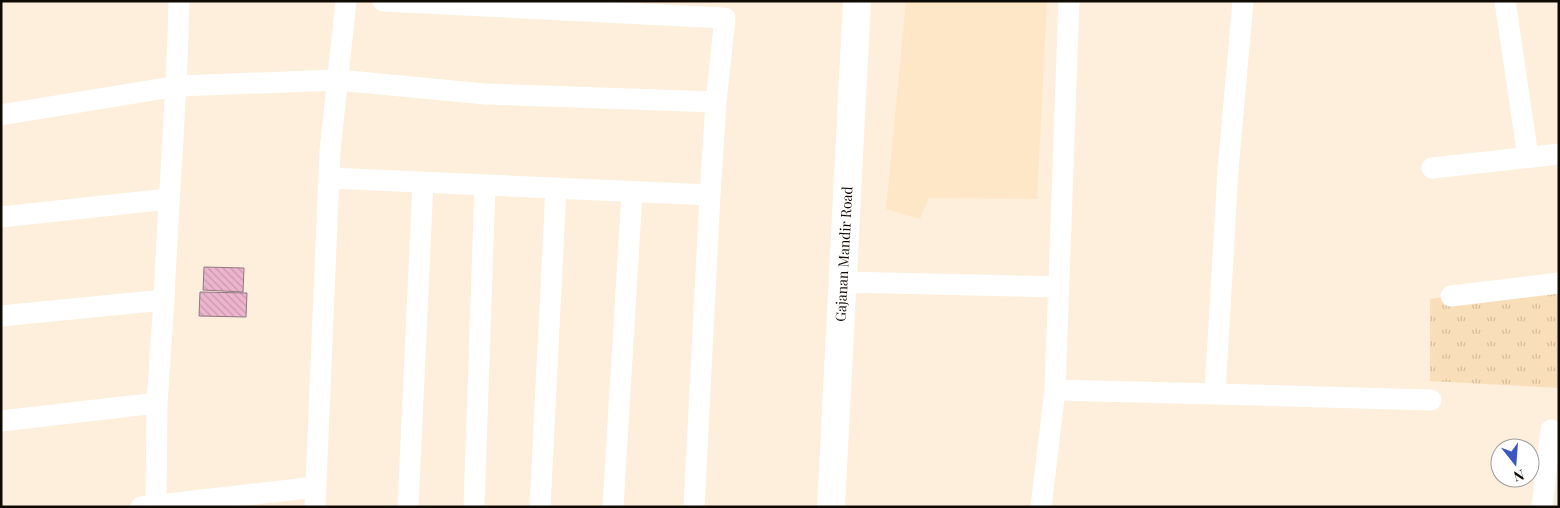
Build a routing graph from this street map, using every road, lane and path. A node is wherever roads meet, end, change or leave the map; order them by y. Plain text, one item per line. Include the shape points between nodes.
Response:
1 (179, 1) edge
2 (346, 1) edge
3 (383, 1) edge
4 (857, 1) edge
5 (1069, 1) edge
6 (1242, 1) edge
7 (1505, 1) edge
8 (338, 80) junction
9 (178, 86) junction
10 (716, 102) junction
11 (1, 114) edge
12 (1559, 154) edge
13 (1528, 157) junction
14 (1432, 168) dead end
15 (329, 178) junction
16 (423, 182) junction
17 (485, 185) junction
18 (556, 188) junction
19 (632, 192) junction
20 (710, 195) junction
21 (168, 199) junction
22 (1, 217) edge
23 (842, 282) junction
24 (1559, 283) edge
25 (1058, 287) junction
26 (1451, 296) dead end
27 (164, 300) junction
28 (1, 316) edge
29 (1055, 390) junction
30 (1215, 394) junction
31 (1431, 400) dead end
32 (156, 403) junction
33 (1, 422) edge
34 (1551, 430) dead end
35 (315, 497) edge
36 (149, 506) edge
37 (408, 507) edge
38 (474, 507) edge
39 (540, 507) edge
40 (613, 507) edge
41 (694, 507) edge
42 (831, 507) edge
43 (1041, 507) edge
44 (1542, 507) edge

1 - 9 street
2 - 8 street
3 - 10 street via 725,18
4 - 23 street, Gajanan Mandir Road
5 - 25 street
6 - 30 street
7 - 13 street
8 - 9 street
8 - 10 street via 485,94
8 - 15 street
9 - 11 street
9 - 21 street
10 - 20 street
12 - 13 street
13 - 14 street
15 - 16 street
15 - 35 street
16 - 17 street
16 - 37 street
17 - 18 street
17 - 38 street
18 - 19 street
18 - 39 street
19 - 20 street
19 - 40 street
20 - 41 street
21 - 22 street
21 - 27 street
23 - 25 street
23 - 42 street, Gajanan Mandir Road
24 - 26 street
25 - 29 street
27 - 28 street
27 - 32 street
29 - 30 street
29 - 43 street
30 - 31 street
32 - 33 street
32 - 36 street
34 - 44 street
35 - 36 street

